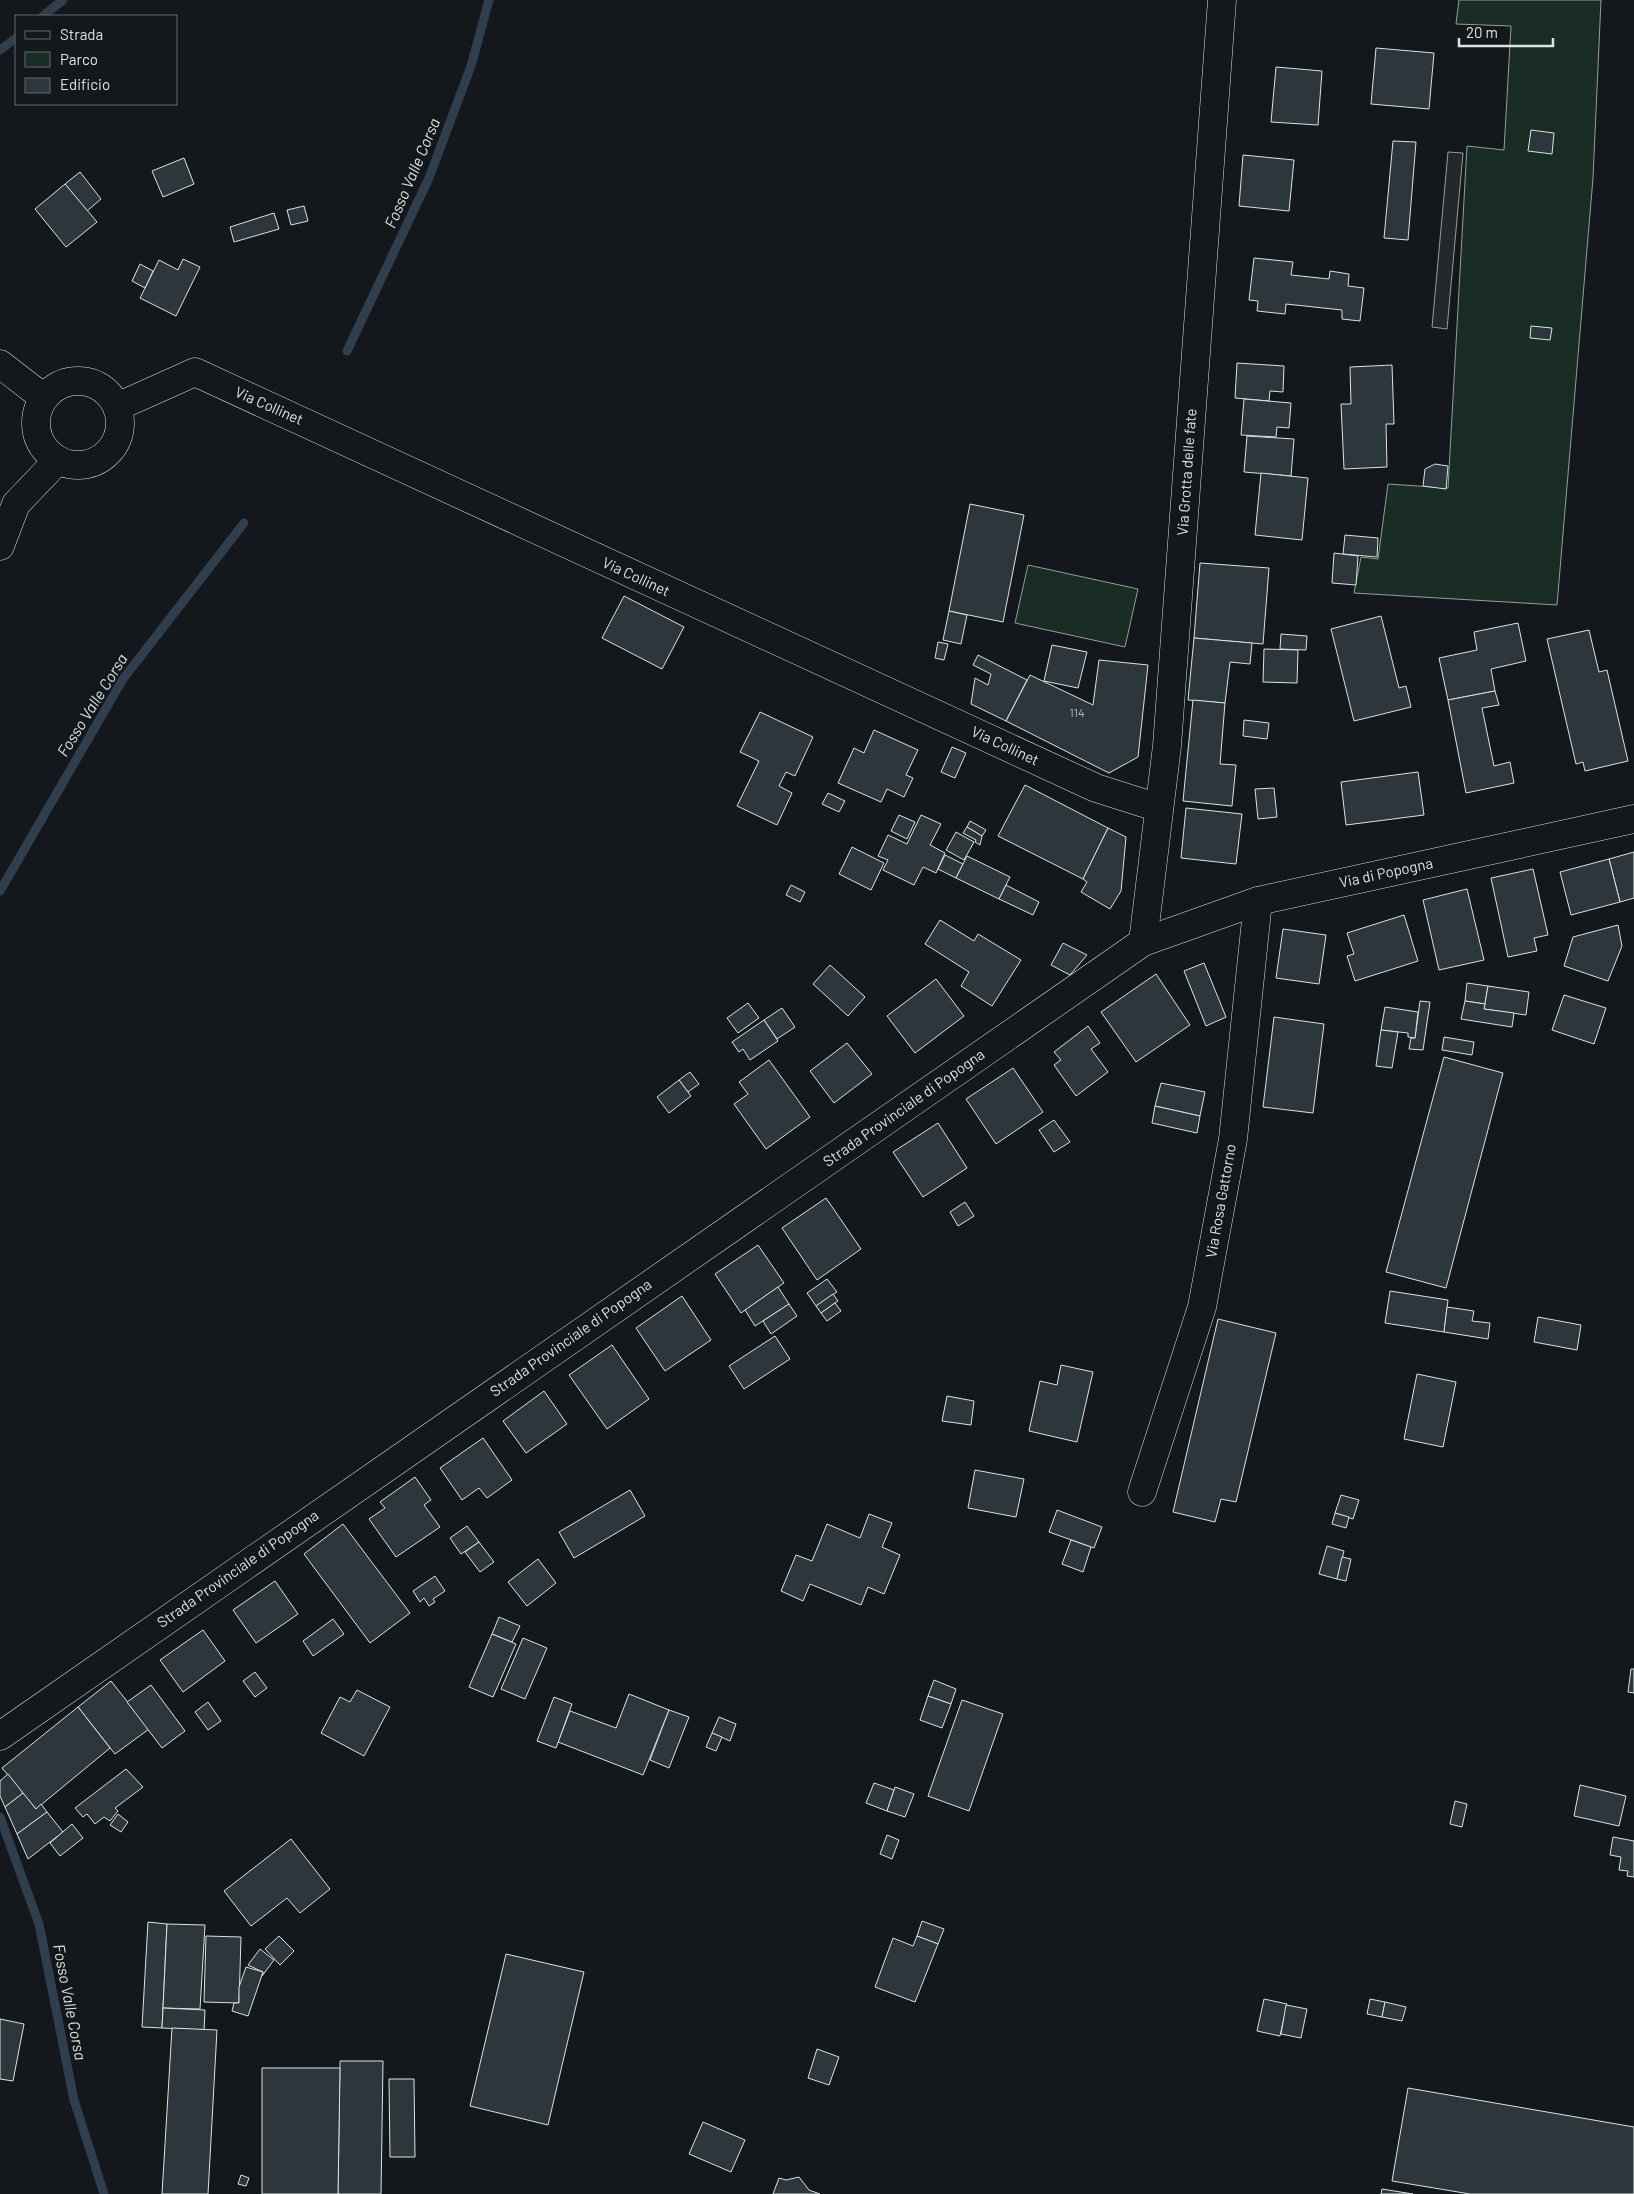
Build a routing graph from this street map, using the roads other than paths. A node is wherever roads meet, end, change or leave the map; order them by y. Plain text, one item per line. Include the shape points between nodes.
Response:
1 (1222, 0) edge
2 (0, 364) edge
3 (44, 398) junction
4 (117, 407) junction
5 (58, 460) junction
6 (0, 546) edge
7 (1158, 808) junction
8 (1634, 819) edge
9 (1258, 901) junction
10 (1143, 942) junction
11 (1142, 1492) dead end
12 (0, 1736) edge

1 - 7 street, Via Grotta delle fate via 1166,746
2 - 3 street
3 - 4 street via 53,389 76,381 89,382 110,396
3 - 5 street via 36,418 39,439 46,452
4 - 5 street via 119,432 106,454 83,465 70,465
4 - 7 street, Via Collinet via 195,372 1096,788
5 - 6 street via 16,504
7 - 10 street, Via Grotta delle fate
8 - 9 street, Via di Popogna
9 - 10 street, Via di Popogna
9 - 11 street, Via Rosa Gattorno via 1233,1139 1202,1307
10 - 12 street, Strada Provinciale di Popogna

